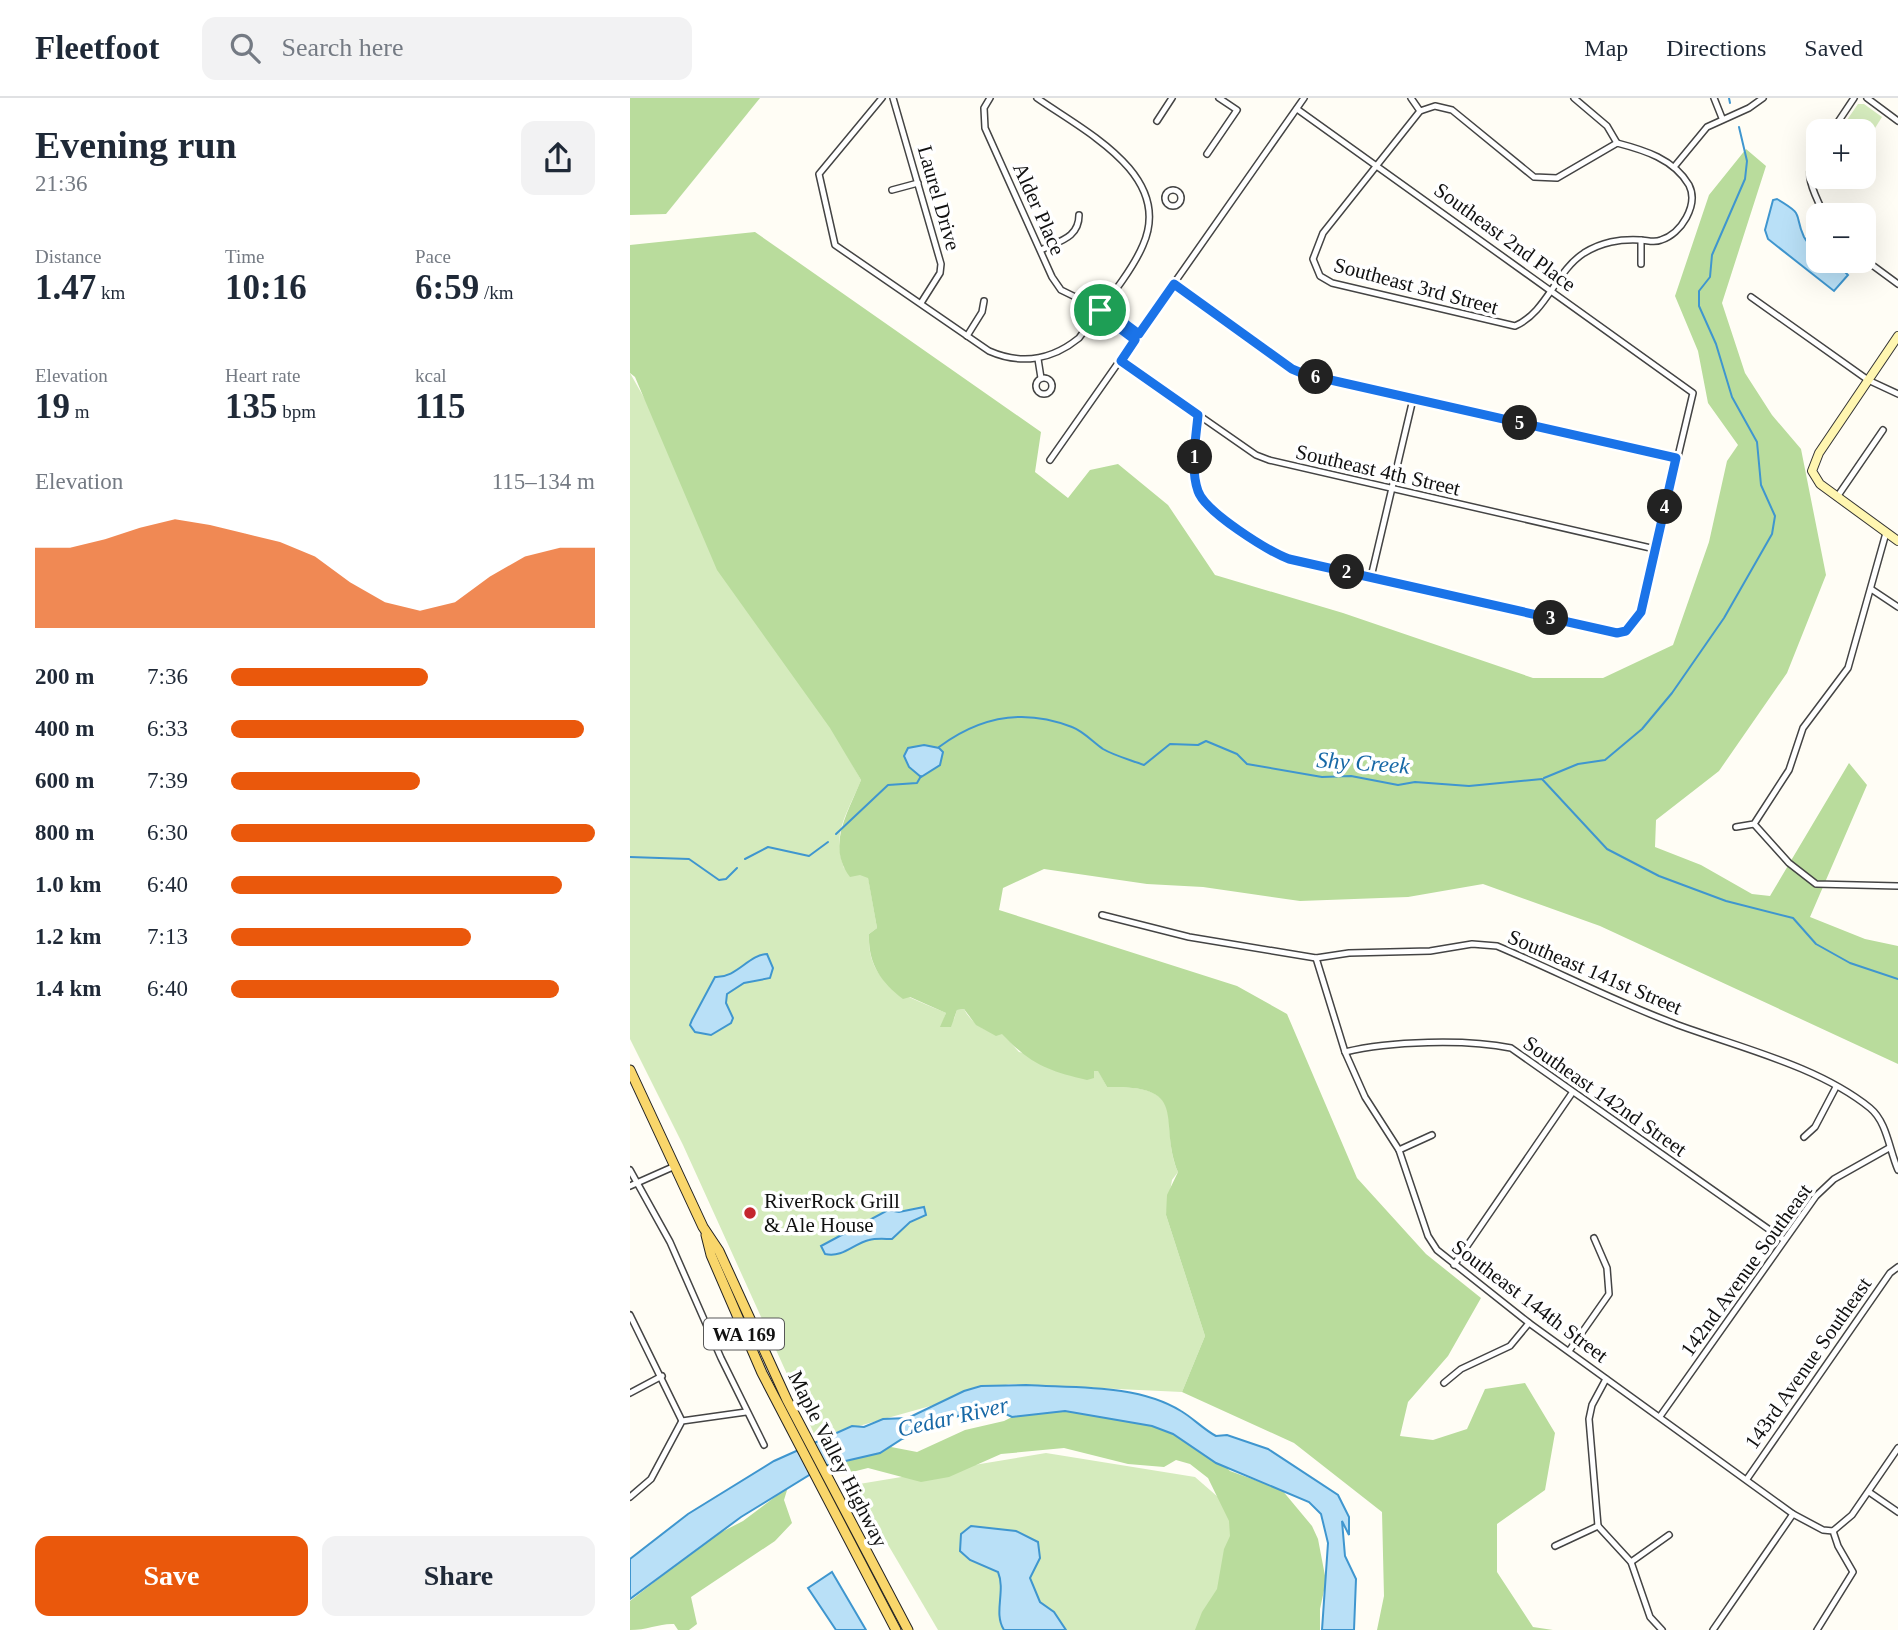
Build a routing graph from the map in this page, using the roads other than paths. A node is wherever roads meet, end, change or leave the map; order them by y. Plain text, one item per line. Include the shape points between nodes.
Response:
1 (882, 98) edge
2 (893, 98) edge
3 (990, 98) edge
4 (1037, 98) edge
5 (1172, 98) edge
6 (1219, 98) edge
7 (1304, 98) edge
8 (1411, 98) edge
9 (1574, 98) edge
10 (1714, 98) edge
11 (1763, 98) edge
12 (1854, 98) edge
13 (1867, 98) edge
14 (1297, 109) junction
15 (1420, 111) junction
16 (1722, 118) junction
17 (1840, 119) edge
18 (1157, 121) dead end
19 (1898, 121) edge
20 (1617, 143) junction
21 (1207, 155) dead end
22 (1375, 166) junction
23 (1674, 167) junction
24 (918, 183) junction
25 (892, 190) dead end
26 (1165, 200) dead end
27 (1148, 201) junction
28 (1079, 215) dead end
29 (1641, 240) junction
30 (1041, 250) junction
31 (1642, 264) dead end
32 (1876, 268) edge
33 (1174, 284) junction
34 (1898, 284) edge
35 (1550, 291) junction
36 (1751, 297) dead end
37 (984, 301) dead end
38 (921, 303) junction
39 (1100, 310) junction
40 (967, 336) junction
41 (1898, 336) edge
42 (1137, 337) junction
43 (1038, 359) junction
44 (1121, 361) junction
45 (1041, 378) dead end
46 (1868, 380) junction
47 (1898, 394) edge
48 (1413, 399) junction
49 (1198, 415) junction
50 (1883, 430) dead end
51 (1676, 458) junction
52 (1049, 460) dead end
53 (1390, 490) junction
54 (1837, 497) junction
55 (1886, 533) junction
56 (1898, 541) edge
57 (1655, 549) junction
58 (1371, 577) junction
59 (1871, 589) junction
60 (1898, 607) edge
61 (1754, 824) junction
62 (1736, 827) dead end
63 (1898, 886) edge
64 (1102, 915) dead end
65 (1315, 958) junction
66 (1345, 1052) junction
67 (630, 1070) edge
68 (1836, 1087) junction
69 (1572, 1093) junction
70 (1432, 1135) dead end
71 (1804, 1138) dead end
72 (1889, 1148) junction
73 (1399, 1150) junction
74 (675, 1166) junction
75 (630, 1170) edge
76 (1898, 1170) edge
77 (639, 1182) junction
78 (630, 1186) edge
79 (703, 1227) junction
80 (1594, 1238) dead end
81 (1784, 1240) junction
82 (1454, 1265) junction
83 (1898, 1267) edge
84 (630, 1315) edge
85 (1529, 1323) junction
86 (637, 1329) junction
87 (630, 1333) edge
88 (1569, 1351) junction
89 (662, 1377) junction
90 (1606, 1379) junction
91 (1444, 1383) dead end
92 (630, 1393) edge
93 (746, 1412) junction
94 (1661, 1415) junction
95 (682, 1421) junction
96 (764, 1445) dead end
97 (1898, 1448) edge
98 (1747, 1479) junction
99 (829, 1491) junction
100 (1869, 1492) junction
101 (630, 1496) edge
102 (1898, 1513) edge
103 (1793, 1514) junction
104 (1598, 1525) junction
105 (1833, 1531) junction
106 (1669, 1535) dead end
107 (1555, 1546) dead end
108 (1631, 1562) junction
109 (896, 1630) edge
110 (908, 1630) edge
111 (1661, 1630) edge
112 (1713, 1630) edge
113 (1817, 1630) edge

1 - 38 street via 819,174 835,245
2 - 24 street, Laurel Drive
3 - 30 street, Alder Place via 984,108 985,128
4 - 27 street via 1118,155
5 - 18 street
6 - 21 street via 1237,110
7 - 14 street
8 - 15 street
9 - 20 street via 1607,126
10 - 16 street
11 - 16 street
12 - 17 street
13 - 19 street
14 - 22 street, Southeast 2nd Place
14 - 33 street
15 - 20 street via 1435,106 1452,110 1522,170 1544,179 1557,178
15 - 22 street
16 - 23 street via 1707,127
20 - 23 street via 1655,155
22 - 35 street, Southeast 2nd Place
22 - 35 street, Southeast 3rd Street via 1323,233 1313,259 1320,276 1332,283 1505,326 1532,317
23 - 29 street, Southeast 3rd Street via 1692,191 1692,204 1668,238
24 - 25 street
24 - 38 street, Laurel Drive via 941,264
26 - 27 street
27 - 39 street via 1143,246
28 - 30 street via 1074,234
29 - 31 street
29 - 35 street, Southeast 3rd Street via 1609,241 1593,247 1578,257
30 - 39 street, Alder Place via 1061,290
32 - 34 street
33 - 42 street
33 - 48 street via 1292,369
35 - 51 street, Southeast 2nd Place via 1693,393
36 - 46 street
37 - 40 street
38 - 40 street
39 - 42 street, Alder Place via 1107,310
39 - 43 street via 1067,348
40 - 43 street via 1000,356
41 - 46 street
42 - 44 street
43 - 45 street
44 - 49 street, Southeast 4th Street
44 - 52 street
46 - 47 street
46 - 54 street via 1812,471
48 - 51 street
48 - 53 street
49 - 53 street, Southeast 4th Street via 1256,455
49 - 58 street via 1197,489 1209,507 1275,554
50 - 54 street
51 - 57 street
53 - 57 street, Southeast 4th Street
53 - 58 street
54 - 55 street
55 - 56 street
55 - 59 street
57 - 58 street via 1641,612 1634,624 1617,633
59 - 60 street
59 - 61 street via 1848,668 1803,727 1789,770
61 - 62 street
61 - 63 street via 1788,863 1816,884
64 - 65 street, Southeast 141st Street via 1196,938
65 - 66 street, Southeast 144th Street
65 - 68 street, Southeast 141st Street via 1472,944 1497,946 1672,1023 1768,1056
66 - 69 street, Southeast 142nd Street via 1368,1046 1485,1043 1511,1048
66 - 73 street, Southeast 144th Street via 1365,1097
67 - 74 main road, Maple Valley Highway / WA 169
68 - 71 street
68 - 72 street, Southeast 141st Street via 1870,1108 1884,1128
69 - 81 street, Southeast 142nd Street
69 - 82 street
70 - 73 street
72 - 76 street
72 - 81 street, 142nd Avenue Southeast via 1834,1179
73 - 82 street, Southeast 144th Street via 1428,1236
74 - 77 street
74 - 79 main road, Maple Valley Highway / WA 169
75 - 77 street
77 - 78 street
77 - 93 street
79 - 99 main road, Maple Valley Highway / WA 169 via 719,1251
79 - 99 main road, Maple Valley Highway / WA 169 via 748,1342 795,1438
80 - 88 street via 1607,1268 1609,1294
81 - 94 street, 142nd Avenue Southeast
82 - 85 street, Southeast 144th Street
83 - 98 street, 143rd Avenue Southeast via 1889,1273
84 - 86 street
85 - 88 street, Southeast 144th Street
85 - 91 street via 1510,1346 1461,1369
86 - 87 street
86 - 89 street
88 - 90 street, Southeast 144th Street
89 - 92 street
89 - 95 street
90 - 94 street, Southeast 144th Street
90 - 104 street via 1591,1405 1589,1419
93 - 95 street
93 - 96 street
94 - 98 street, Southeast 144th Street
95 - 101 street via 651,1479
97 - 100 street
98 - 103 street, Southeast 144th Street
99 - 109 main road, Maple Valley Highway / WA 169
99 - 110 main road, Maple Valley Highway / WA 169
100 - 102 street
100 - 105 street via 1847,1521
103 - 105 street, Southeast 144th Street
103 - 112 street
104 - 107 street
104 - 108 street
105 - 113 street via 1852,1578
106 - 108 street
108 - 111 street via 1650,1617

